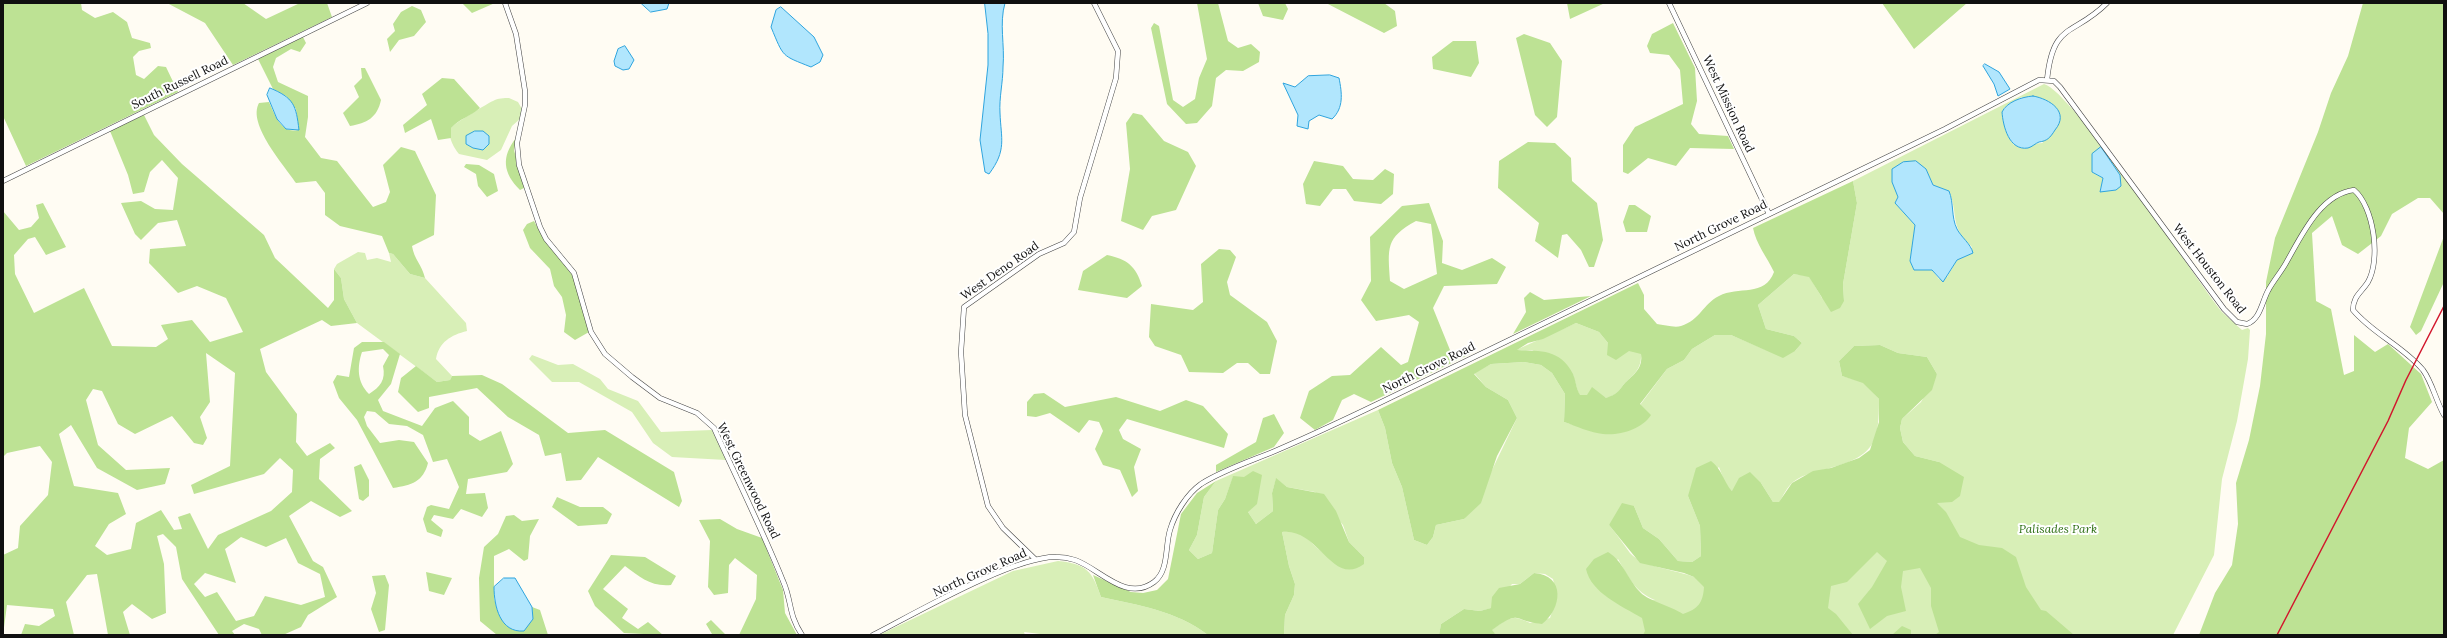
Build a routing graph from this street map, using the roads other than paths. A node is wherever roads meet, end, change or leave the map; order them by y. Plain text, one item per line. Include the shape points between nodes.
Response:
1 (367, 3) edge
2 (504, 3) edge
3 (1094, 3) edge
4 (1669, 3) edge
5 (2107, 3) edge
6 (2047, 80) junction
7 (3, 181) edge
8 (1769, 214) junction
9 (2444, 415) edge
10 (1036, 560) junction
11 (802, 635) edge
12 (874, 635) edge

1 - 7 street, South Russell Road
2 - 11 street, West Greenwood Road via 516,34 525,91 525,105 517,143 519,165 546,239 574,273 591,332 605,354 660,398 697,413 714,428 785,584 790,614
3 - 10 street, West Deno Road via 1118,51 1116,78 1080,198 1074,232 1064,243 1038,254 964,307 961,352 965,415 988,506 1003,528
4 - 8 street, West Mission Road
5 - 6 street via 2059,37 2053,47
6 - 8 street, North Grove Road via 2039,80
6 - 9 street, West Houston Road via 2060,87 2224,309 2241,324 2247,324 2255,319 2268,289 2309,222 2332,200 2346,191 2354,190 2362,196 2374,236 2374,260 2368,281 2353,300 2353,310 2361,320 2424,372
8 - 10 street, North Grove Road via 1342,421 1199,486 1178,512 1170,528 1165,562 1161,574 1154,582 1143,587 1121,586 1075,560 1051,557
10 - 12 street, North Grove Road via 967,588

